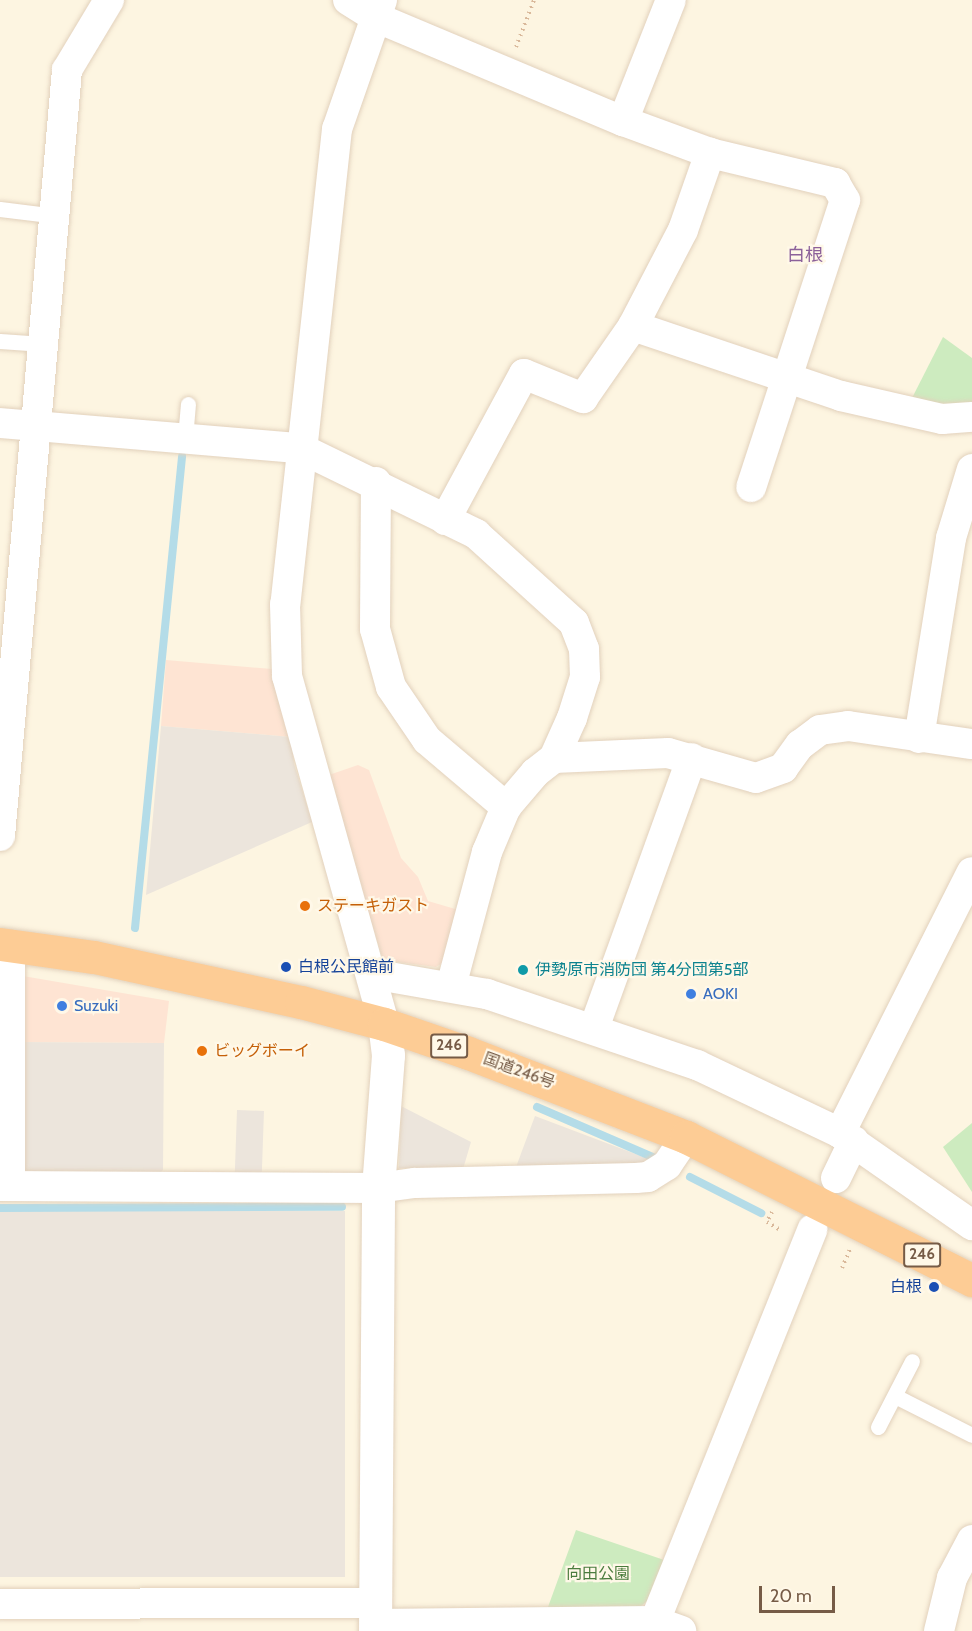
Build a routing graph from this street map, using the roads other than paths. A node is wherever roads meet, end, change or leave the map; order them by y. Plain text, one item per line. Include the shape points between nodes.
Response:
1 (110, 0) edge
2 (348, 0) edge
3 (671, 0) edge
4 (378, 8) edge
5 (622, 121) junction
6 (710, 153) junction
7 (0, 210) edge
8 (56, 216) junction
9 (633, 326) junction
10 (0, 341) edge
11 (43, 344) junction
12 (789, 377) junction
13 (188, 404) dead end
14 (972, 417) edge
15 (0, 423) edge
16 (37, 427) junction
17 (184, 438) junction
18 (300, 448) junction
19 (972, 469) edge
20 (376, 482) junction
21 (751, 487) dead end
22 (445, 520) junction
23 (919, 738) junction
24 (972, 744) edge
25 (554, 758) junction
26 (692, 758) junction
27 (506, 807) junction
28 (0, 836) edge
29 (972, 872) edge
30 (5, 944) edge
31 (372, 975) junction
32 (451, 986) junction
33 (384, 1024) junction
34 (594, 1028) junction
35 (686, 1137) junction
36 (847, 1137) junction
37 (836, 1178) dead end
38 (5, 1186) edge
39 (378, 1188) junction
40 (972, 1225) edge
41 (813, 1229) dead end
42 (972, 1280) edge
43 (912, 1361) dead end
44 (895, 1396) junction
45 (878, 1427) dead end
46 (972, 1435) edge
47 (972, 1540) edge
48 (0, 1604) edge
49 (375, 1619) edge
50 (662, 1628) edge
51 (939, 1631) edge

1 - 8 street via 67,70
2 - 4 street
3 - 5 street
4 - 5 street via 506,71
4 - 18 street via 337,129
5 - 6 street
6 - 9 street via 683,230
6 - 12 street via 835,183 845,200
7 - 8 lane
8 - 11 street
9 - 12 street
9 - 22 street via 583,398 524,374
10 - 11 lane
11 - 16 street
12 - 14 street via 841,396 942,419
12 - 21 street
13 - 17 lane
15 - 16 street
16 - 17 street
16 - 28 street
17 - 18 street
18 - 20 street
18 - 31 street via 285,604 287,676
19 - 23 street via 951,538
20 - 22 street
20 - 27 street via 375,629 391,687 427,740
22 - 25 street via 476,534 574,622 584,649 585,677
23 - 24 street
23 - 26 street via 848,726 820,730 800,745 783,768 756,778
25 - 26 street via 668,753
25 - 27 street via 535,773
26 - 34 street
27 - 32 street via 488,852
29 - 36 street
30 - 33 highway, 国道246号 / 246 via 94,957
30 - 38 street
31 - 32 street
31 - 33 street
32 - 34 street
33 - 35 highway, 国道246号 / 246 via 577,1093
33 - 39 street via 388,1054
34 - 36 street via 697,1065
35 - 39 street via 673,1159 648,1177 415,1183
35 - 42 highway, 国道246号 / 246
36 - 37 street
36 - 40 street
38 - 39 street
39 - 49 street
41 - 50 street
43 - 44 lane
44 - 45 lane
44 - 46 lane
47 - 51 street via 952,1578
48 - 49 street
49 - 50 street

